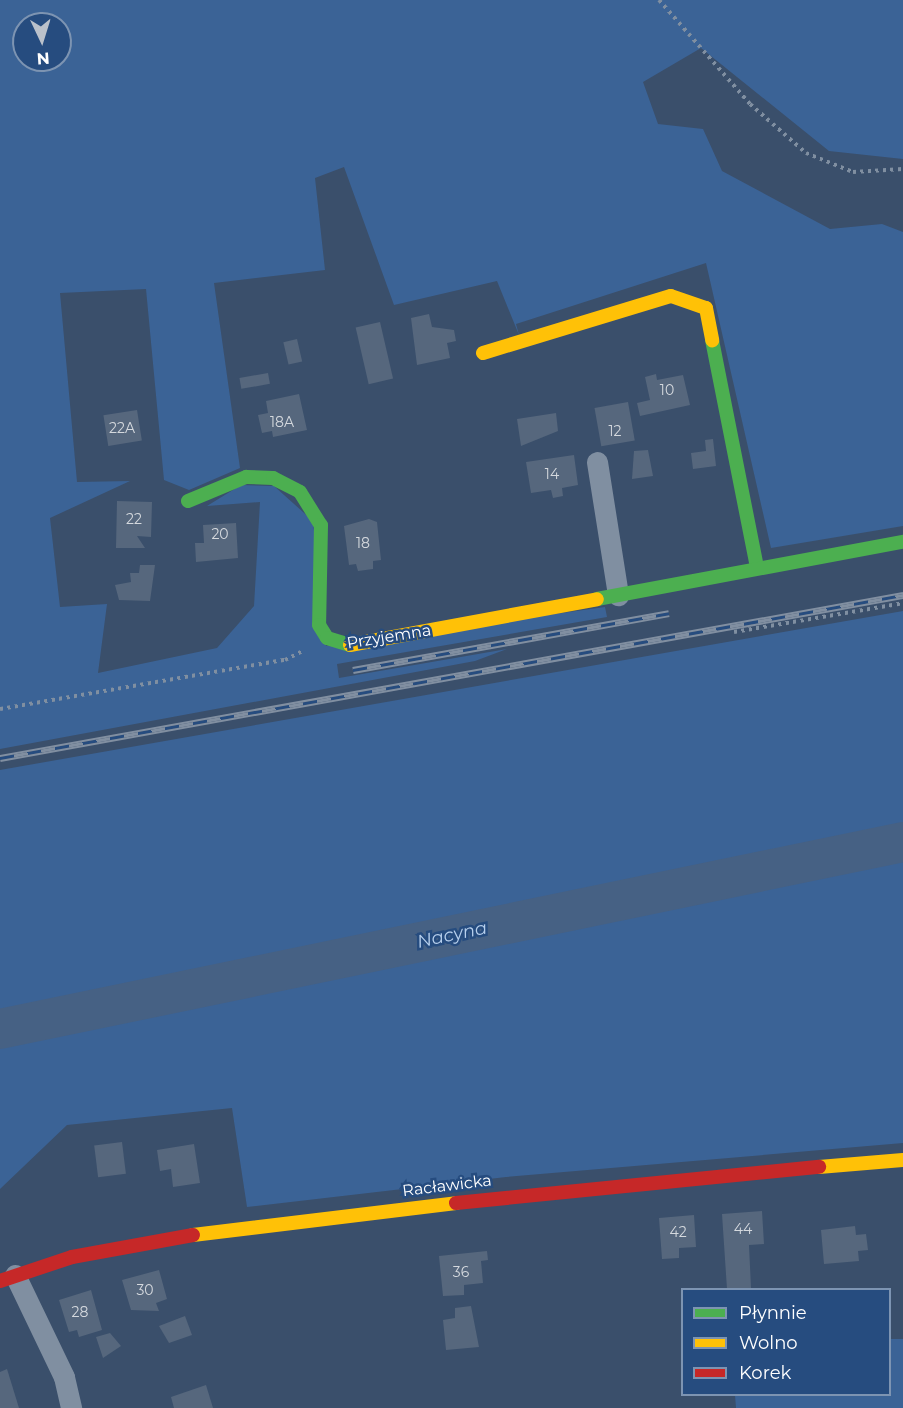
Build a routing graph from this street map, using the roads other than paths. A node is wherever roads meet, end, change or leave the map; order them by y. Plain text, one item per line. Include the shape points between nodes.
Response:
1 (483, 353) dead end
2 (597, 462) dead end
3 (188, 501) dead end
4 (903, 542) edge
5 (757, 567) junction
6 (618, 595) junction
7 (903, 1160) edge
8 (8, 1278) edge
9 (71, 1408) edge

1 - 5 street via 671,296 706,308
2 - 6 street
3 - 6 street, Przyjemna via 246,477 273,478 300,492 321,525 318,603 324,634 336,644 351,645
4 - 5 street, Przyjemna
5 - 6 street, Przyjemna
7 - 8 street, Racławicka via 616,1183 182,1236 105,1249
8 - 9 street via 64,1377

